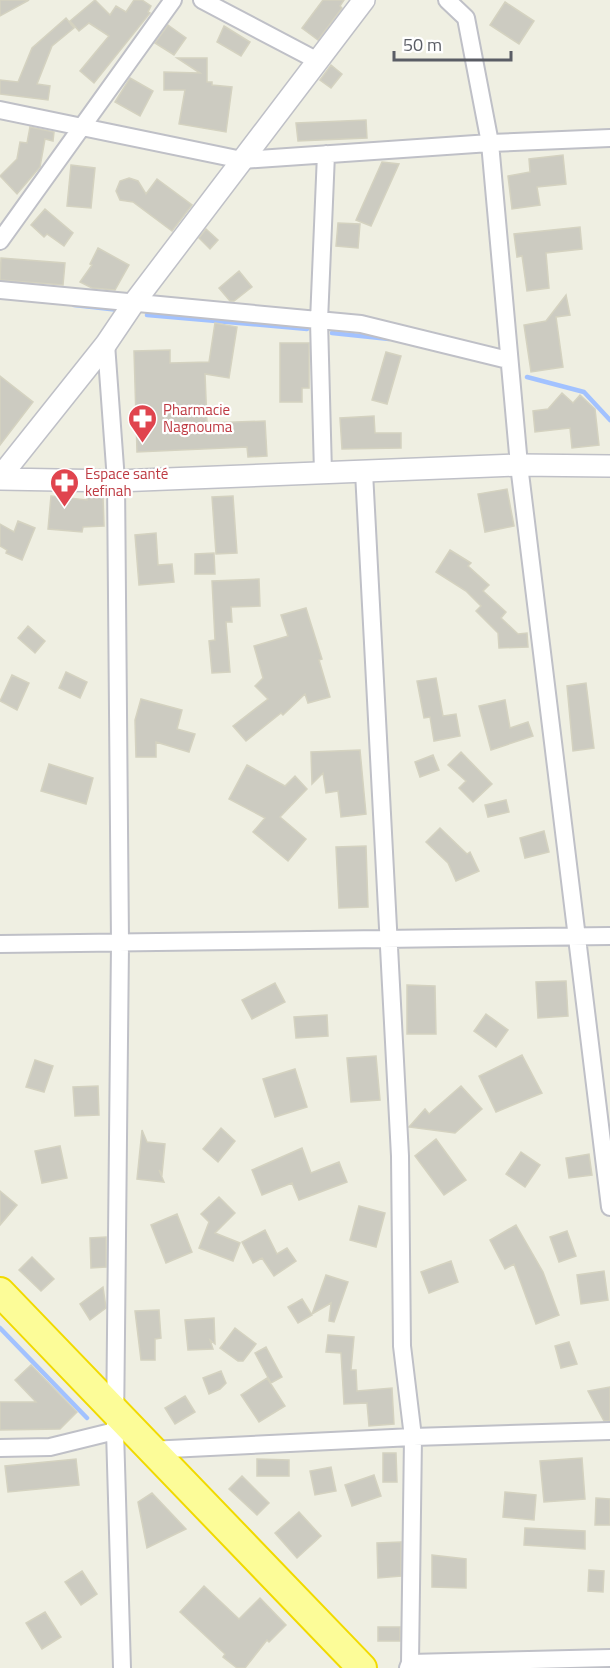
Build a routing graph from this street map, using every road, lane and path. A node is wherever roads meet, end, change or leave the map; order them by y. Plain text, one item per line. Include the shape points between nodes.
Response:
1 (173, 0) edge
2 (202, 0) edge
3 (364, 0) edge
4 (447, 0) edge
5 (462, 0) edge
6 (466, 18) junction
7 (318, 61) junction
8 (0, 110) edge
9 (83, 128) junction
10 (610, 138) edge
11 (490, 143) junction
12 (326, 154) junction
13 (242, 160) junction
14 (0, 241) edge
15 (0, 290) edge
16 (133, 304) junction
17 (319, 321) junction
18 (106, 344) junction
19 (508, 360) junction
20 (519, 465) junction
21 (610, 466) edge
22 (364, 471) junction
23 (323, 473) junction
24 (0, 478) edge
25 (116, 481) junction
26 (610, 936) edge
27 (577, 938) junction
28 (388, 940) junction
29 (120, 943) junction
30 (0, 944) edge
31 (610, 1206) edge
32 (0, 1292) edge
33 (0, 1312) edge
34 (610, 1431) edge
35 (129, 1436) junction
36 (413, 1437) junction
37 (0, 1448) edge
38 (610, 1658) edge
39 (409, 1666) edge
40 (122, 1668) edge
41 (344, 1668) edge
42 (362, 1668) edge

1 - 9 street
2 - 7 street
3 - 7 street
4 - 6 street
5 - 6 street
6 - 11 street
7 - 13 street
8 - 9 street
9 - 13 street
9 - 14 street
10 - 11 street
11 - 12 street
11 - 19 street
12 - 13 street
12 - 17 street
13 - 16 street
15 - 16 street
16 - 17 street
16 - 18 street
17 - 19 street via 360,324
17 - 23 street
18 - 24 street
18 - 25 street
19 - 20 street
20 - 21 street
20 - 22 street
20 - 27 street
22 - 23 street
22 - 28 street
23 - 25 street
24 - 25 street
25 - 29 street
26 - 27 street
27 - 28 street
27 - 31 street
28 - 29 street
28 - 36 street via 400,1156 402,1346
29 - 30 street
29 - 35 street
32 - 35 highway
33 - 35 highway
34 - 36 street
35 - 36 street
35 - 37 street via 50,1447
35 - 40 street
35 - 41 highway
35 - 42 highway
36 - 39 street
38 - 39 street

